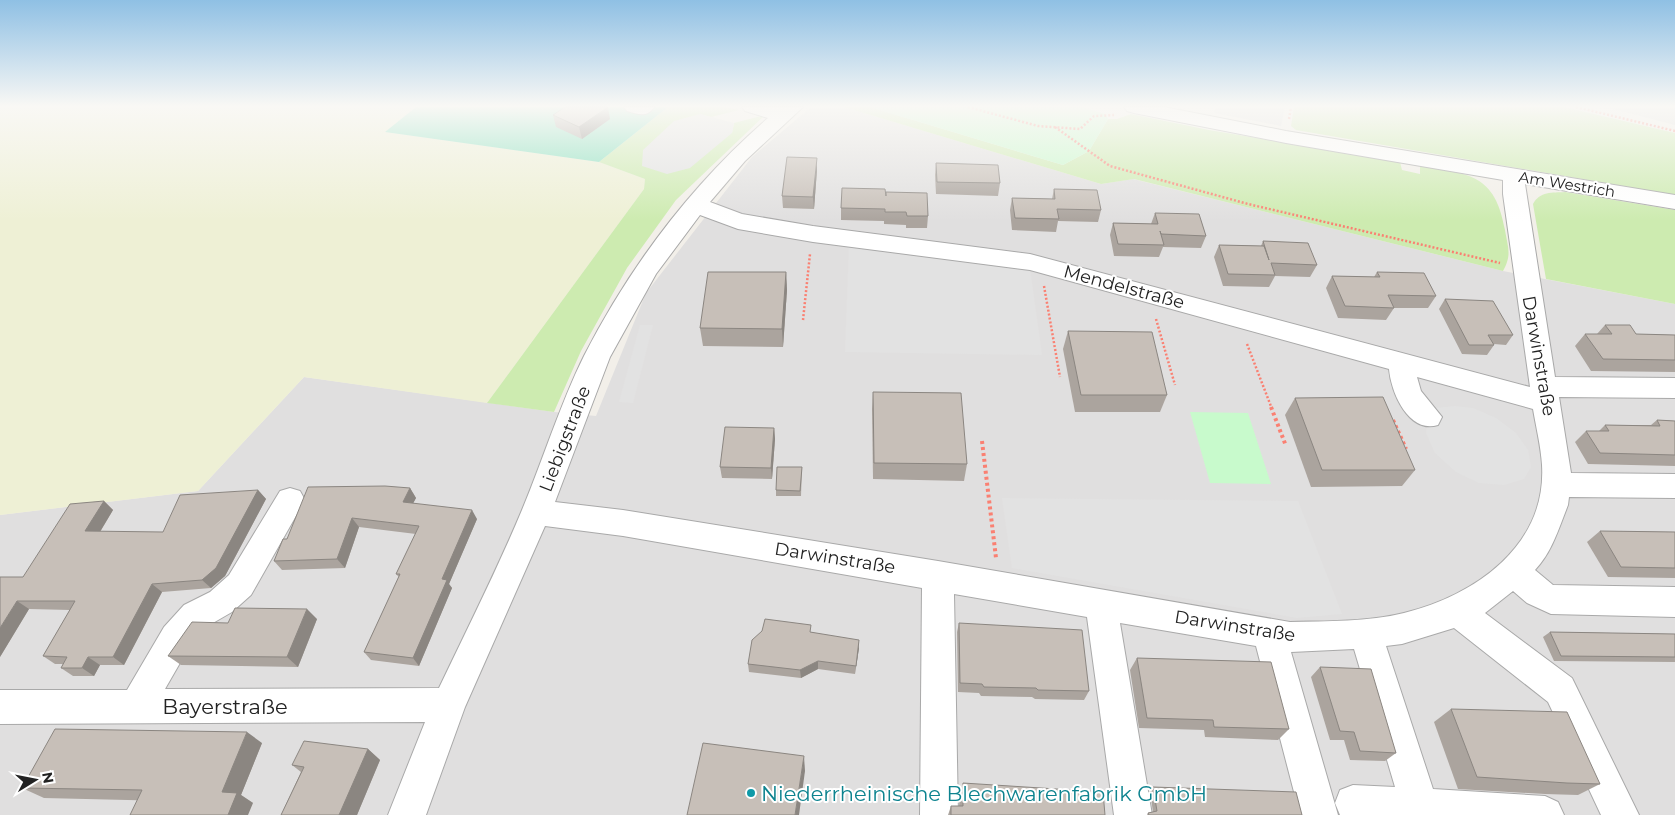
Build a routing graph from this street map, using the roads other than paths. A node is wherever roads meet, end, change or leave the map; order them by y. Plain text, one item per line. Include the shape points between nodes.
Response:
1 (750, 145) edge
2 (1339, 145) edge
3 (1514, 175) junction
4 (1675, 202) edge
5 (695, 205) junction
6 (1402, 362) junction
7 (1675, 388) edge
8 (1545, 394) junction
9 (1428, 417) dead end
10 (1555, 485) junction
11 (1675, 486) edge
12 (290, 500) dead end
13 (536, 512) junction
14 (1514, 571) junction
15 (938, 575) junction
16 (1675, 602) edge
17 (1101, 604) junction
18 (1457, 611) junction
19 (1270, 633) junction
20 (1365, 633) junction
21 (449, 705) junction
22 (136, 707) junction
23 (0, 708) edge
24 (1353, 802) dead end
25 (1420, 807) junction
26 (407, 815) edge
27 (939, 815) edge
28 (1133, 815) edge
29 (1319, 815) edge
30 (1545, 815) edge
31 (1620, 815) edge

1 - 5 street, Liebigstraße
2 - 3 street, Am Westrich
3 - 4 street, Am Westrich
3 - 8 street, Darwinstraße via 1524,268
5 - 6 street, Mendelstraße via 738,222 1042,265
5 - 13 street, Liebigstraße via 646,270 597,357
6 - 8 street, Mendelstraße
6 - 9 street via 1406,391
7 - 8 street, Mendelstraße
8 - 10 street, Darwinstraße via 1557,466
10 - 11 street
10 - 14 street, Darwinstraße via 1553,505 1534,550
12 - 22 street via 240,585 221,602 195,616 176,638
13 - 15 street, Darwinstraße via 623,523
13 - 21 street, Liebigstraße
14 - 16 street via 1551,599
14 - 18 street, Darwinstraße via 1478,600
15 - 17 street, Darwinstraße
15 - 27 street
17 - 19 street, Darwinstraße
17 - 28 street
18 - 20 street, Darwinstraße via 1402,628
18 - 31 street via 1560,690
19 - 20 street, Darwinstraße via 1337,636
19 - 29 street
20 - 25 street
21 - 22 street, Bayerstraße
21 - 26 street, Liebigstraße
22 - 23 street, Bayerstraße
24 - 25 street
25 - 30 street

